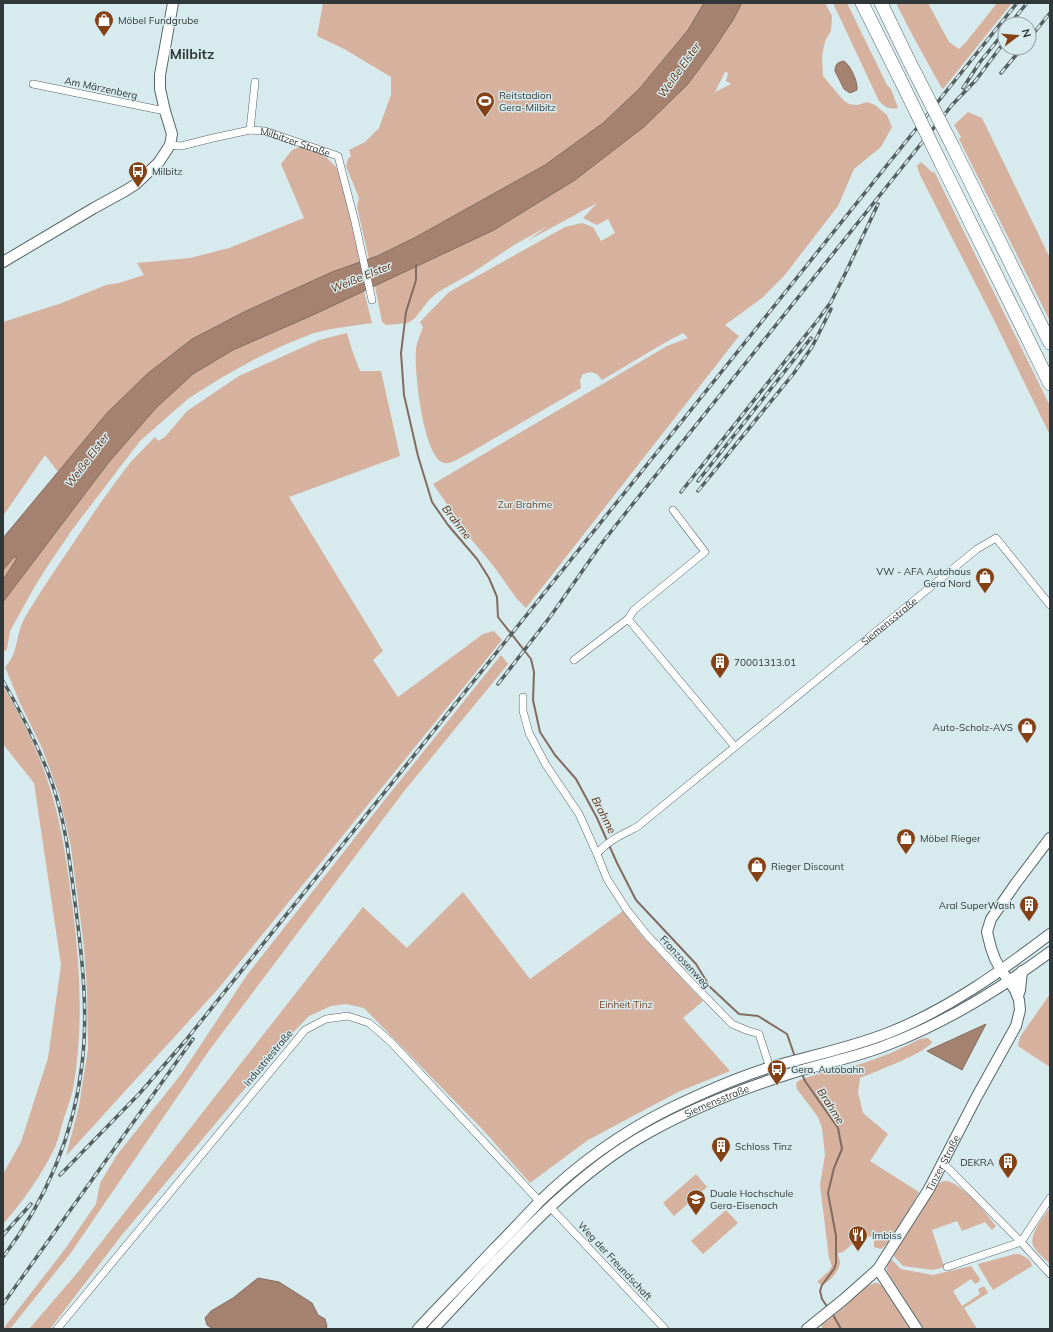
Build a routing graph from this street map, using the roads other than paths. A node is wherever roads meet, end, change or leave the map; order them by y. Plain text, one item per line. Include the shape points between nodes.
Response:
1 (173, 3) edge
2 (862, 3) edge
3 (881, 3) edge
4 (255, 82) dead end
5 (33, 84) dead end
6 (165, 111) junction
7 (250, 130) junction
8 (170, 145) junction
9 (3, 262) edge
10 (372, 300) dead end
11 (1050, 343) edge
12 (1050, 384) edge
13 (673, 510) dead end
14 (1050, 605) edge
15 (628, 619) junction
16 (574, 660) dead end
17 (523, 697) dead end
18 (735, 746) junction
19 (1050, 838) edge
20 (599, 852) junction
21 (1050, 934) edge
22 (1050, 952) edge
23 (1001, 970) junction
24 (1022, 971) junction
25 (1008, 980) junction
26 (1018, 996) junction
27 (770, 1068) junction
28 (774, 1079) junction
29 (942, 1163) junction
30 (1050, 1198) edge
31 (540, 1202) junction
32 (550, 1208) junction
33 (1021, 1242) junction
34 (947, 1267) dead end
35 (878, 1269) junction
36 (1050, 1274) edge
37 (61, 1327) edge
38 (418, 1329) edge
39 (433, 1329) edge
40 (665, 1329) edge
41 (807, 1329) edge
42 (917, 1329) edge

1 - 6 main road via 160,75
2 - 12 highway, bridge
3 - 11 highway, bridge
4 - 7 street
5 - 6 street, Am Märzenberg
6 - 8 main road via 172,134
7 - 8 street, Milbitzer Straße via 181,146
7 - 10 street, Milbitzer Straße via 265,131 338,156
8 - 9 main road via 159,162 136,184
13 - 15 street via 705,552 634,610
14 - 18 street, Siemensstraße via 996,538 977,549
15 - 16 street
15 - 18 street
17 - 20 street, Franzosenweg via 529,734 546,765 579,814
18 - 20 street, Siemensstraße via 637,827 615,838
19 - 23 main road via 990,919 988,940
20 - 27 street, Franzosenweg via 607,879 624,906 686,978 732,1024 759,1034
21 - 23 main road, Siemensstraße
22 - 24 main road, Siemensstraße
23 - 25 main road
23 - 27 main road, Siemensstraße via 939,1009 908,1025 886,1034
24 - 25 main road, Siemensstraße
24 - 26 main road, Tinzer Straße
25 - 26 main road
25 - 28 main road, Siemensstraße via 950,1016 912,1035 859,1055
26 - 29 main road, Tinzer Straße via 1020,1010 1016,1026
27 - 28 main road
27 - 31 main road, Siemensstraße via 717,1087 646,1121 597,1153
28 - 32 main road, Siemensstraße via 722,1098 648,1133 590,1172
29 - 33 street
29 - 35 main road, Tinzer Straße
30 - 33 street
31 - 37 street, Industriestraße via 391,1042 369,1023 348,1016 326,1019 305,1030
31 - 38 main road, Siemensstraße
32 - 39 main road, Siemensstraße
32 - 40 street, Weg der Freundschaft
33 - 34 street
33 - 36 street
35 - 41 main road, Tinzer Straße
35 - 42 main road

